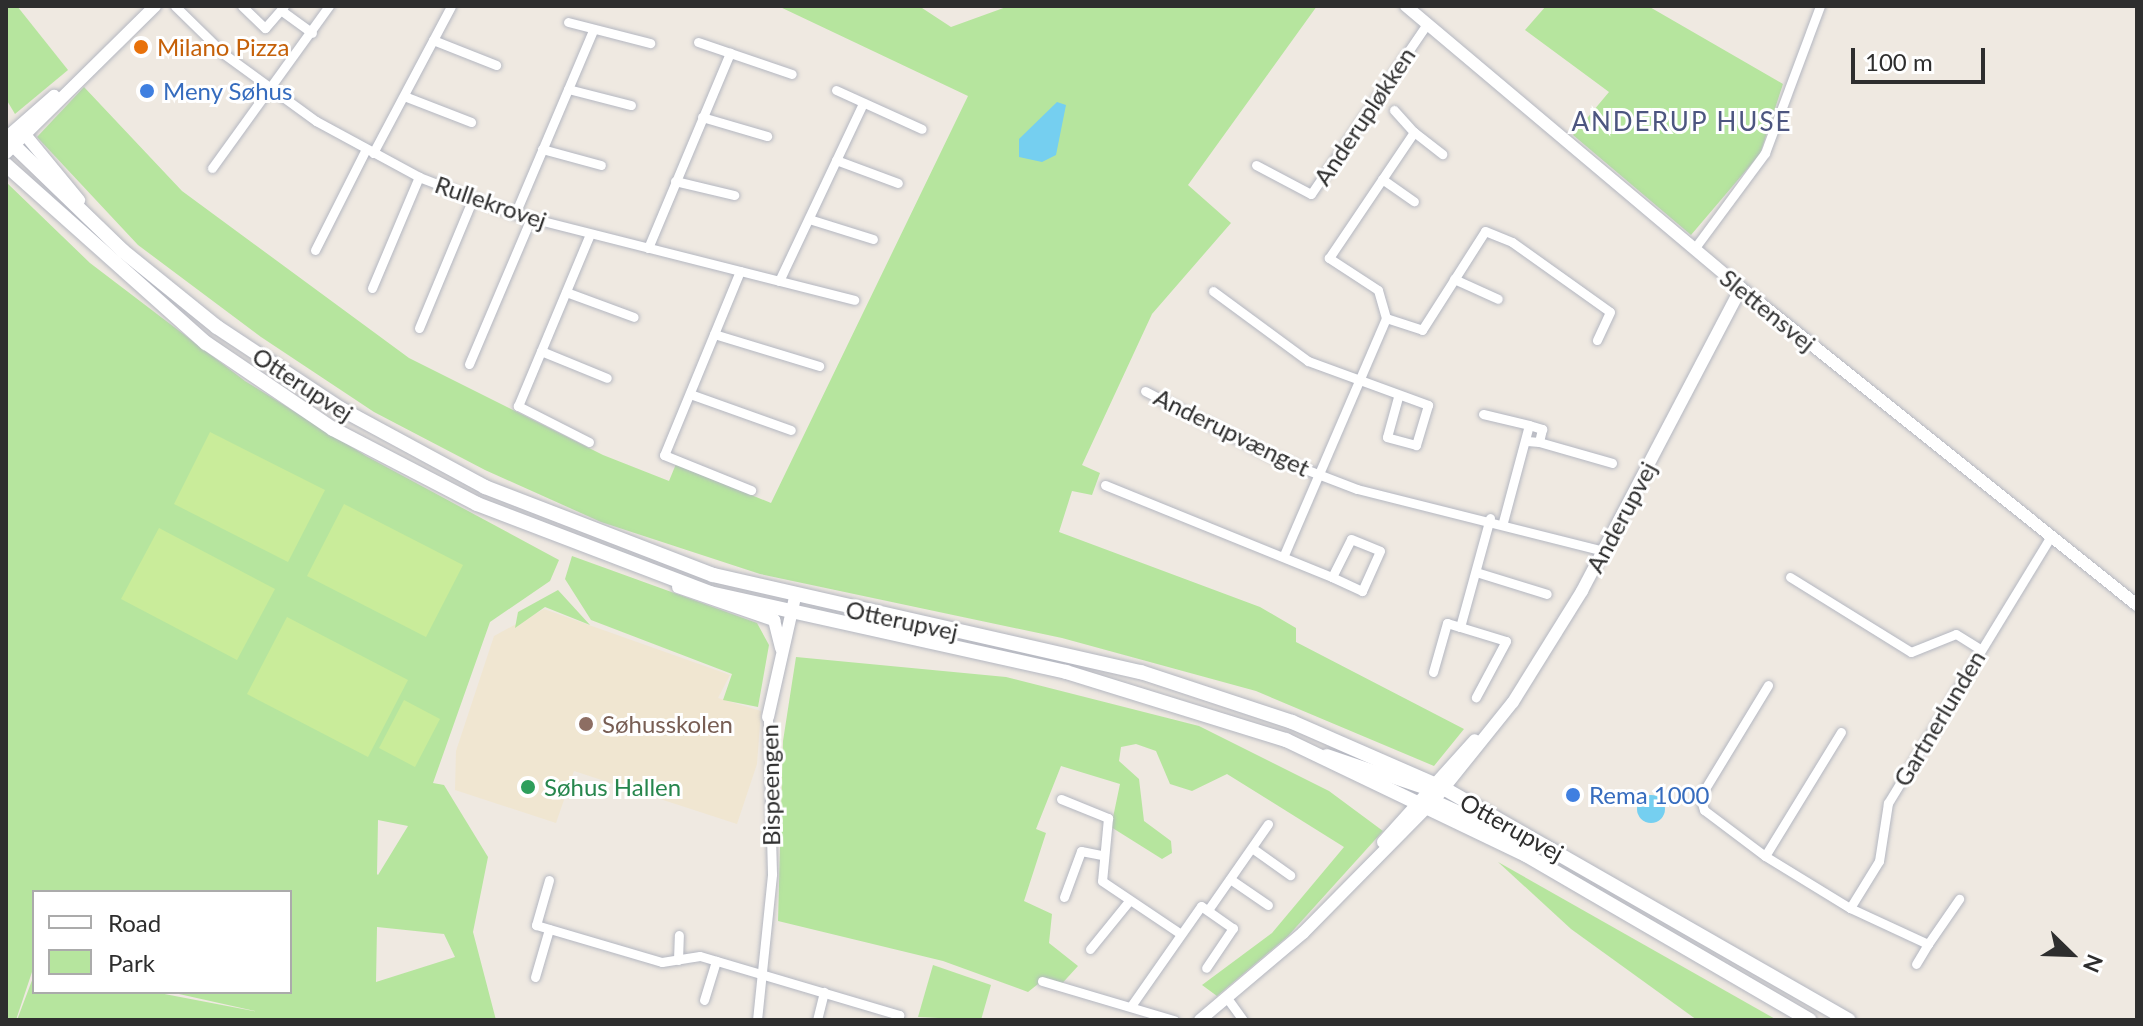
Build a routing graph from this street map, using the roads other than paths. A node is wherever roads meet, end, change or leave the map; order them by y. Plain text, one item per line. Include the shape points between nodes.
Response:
1 (155, 6) edge
2 (175, 6) edge
3 (242, 6) edge
4 (329, 6) edge
5 (451, 6) edge
6 (1406, 6) edge
7 (1820, 6) edge
8 (283, 8) edge
9 (568, 22) dead end
10 (1427, 24) junction
11 (593, 30) junction
12 (312, 33) junction
13 (433, 40) junction
14 (698, 42) dead end
15 (650, 43) dead end
16 (730, 53) junction
17 (496, 65) dead end
18 (792, 74) dead end
19 (76, 81) junction
20 (271, 89) junction
21 (568, 89) junction
22 (836, 90) dead end
23 (404, 96) junction
24 (863, 103) junction
25 (631, 105) dead end
26 (1394, 110) dead end
27 (702, 117) junction
28 (471, 122) dead end
29 (922, 129) dead end
30 (1414, 132) junction
31 (767, 136) dead end
32 (27, 137) junction
33 (8, 144) edge
34 (542, 149) junction
35 (369, 151) junction
36 (1442, 154) dead end
37 (836, 160) junction
38 (6, 165) edge
39 (601, 165) dead end
40 (1256, 165) dead end
41 (212, 168) dead end
42 (419, 177) junction
43 (1382, 179) junction
44 (675, 181) junction
45 (898, 183) dead end
46 (734, 195) dead end
47 (473, 198) junction
48 (1414, 201) dead end
49 (515, 214) junction
50 (531, 218) junction
51 (809, 219) junction
52 (590, 234) junction
53 (105, 235) junction
54 (873, 239) dead end
55 (648, 248) junction
56 (1694, 249) junction
57 (315, 250) dead end
58 (740, 271) junction
59 (1454, 279) junction
60 (779, 281) junction
61 (372, 288) dead end
62 (1741, 288) junction
63 (1213, 291) dead end
64 (566, 292) junction
65 (1498, 299) dead end
66 (854, 300) dead end
67 (634, 317) dead end
68 (1386, 318) junction
69 (419, 328) dead end
70 (714, 334) junction
71 (1597, 340) dead end
72 (541, 351) junction
73 (469, 364) dead end
74 (819, 366) dead end
75 (607, 378) dead end
76 (1355, 383) junction
77 (1145, 391) dead end
78 (690, 394) junction
79 (1398, 397) junction
80 (1483, 414) dead end
81 (1529, 425) junction
82 (791, 430) dead end
83 (1527, 441) junction
84 (589, 442) dead end
85 (1539, 442) junction
86 (1612, 463) dead end
87 (1320, 474) junction
88 (1105, 485) dead end
89 (751, 490) dead end
90 (1490, 518) junction
91 (1503, 522) junction
92 (2051, 536) junction
93 (1603, 551) junction
94 (1284, 555) junction
95 (1476, 572) junction
96 (650, 573) junction
97 (1332, 577) junction
98 (1790, 577) dead end
99 (1547, 594) dead end
100 (795, 597) junction
101 (2137, 605) edge
102 (789, 615) junction
103 (1460, 627) junction
104 (781, 648) junction
105 (1980, 649) junction
106 (1433, 672) dead end
107 (1768, 685) dead end
108 (1476, 697) dead end
109 (768, 717) joint
110 (1841, 732) dead end
111 (1430, 794) junction
112 (1061, 799) dead end
113 (1268, 824) dead end
114 (1252, 848) junction
115 (1101, 855) junction
116 (1765, 856) junction
117 (1290, 875) dead end
118 (1230, 879) junction
119 (549, 880) dead end
120 (1064, 897) dead end
121 (1959, 899) dead end
122 (1129, 901) junction
123 (1268, 905) dead end
124 (1850, 908) junction
125 (1208, 910) junction
126 (549, 929) junction
127 (1181, 934) junction
128 (679, 935) dead end
129 (1928, 944) junction
130 (1090, 949) dead end
131 (678, 960) junction
132 (716, 961) junction
133 (1916, 964) dead end
134 (1206, 968) dead end
135 (764, 975) junction
136 (535, 977) dead end
137 (1042, 981) dead end
138 (824, 992) junction
139 (1227, 998) junction
140 (704, 1000) dead end
141 (1131, 1006) junction
142 (757, 1020) edge
143 (817, 1020) edge
144 (897, 1020) edge
145 (1174, 1020) edge
146 (1200, 1020) edge
147 (1243, 1020) edge
148 (1810, 1020) edge
149 (1848, 1020) edge

1 - 19 street
2 - 20 street, Rullekrovej
3 - 8 street via 265,28
4 - 12 street
5 - 13 street
6 - 10 street, Slettensvej
7 - 56 street via 1765,153
8 - 12 street
9 - 11 street
10 - 40 street, Anderupløkken via 1311,194
10 - 56 street, Slettensvej
11 - 15 street
11 - 21 street
12 - 20 street
13 - 17 street
13 - 23 street
14 - 16 street
16 - 18 street
16 - 27 street
19 - 32 street
19 - 33 street
20 - 35 street, Rullekrovej
20 - 41 street
21 - 25 street
21 - 34 street
22 - 24 street
23 - 28 street
23 - 35 street
24 - 29 street
24 - 37 street
26 - 30 street
27 - 31 street
27 - 44 street
30 - 36 street
30 - 43 street
32 - 33 street
32 - 53 street
33 - 53 main road, Otterupvej
34 - 39 street
34 - 49 street
35 - 42 street, Rullekrovej
35 - 57 street
37 - 45 street
37 - 51 street
38 - 96 main road, Otterupvej via 137,287 333,429 489,509
42 - 47 street, Rullekrovej
42 - 61 street
43 - 48 street
43 - 68 street via 1329,258 1378,290
44 - 46 street
44 - 55 street
47 - 49 street, Rullekrovej
47 - 69 street
49 - 50 street, Rullekrovej
50 - 52 street, Rullekrovej
50 - 73 street
51 - 54 street
51 - 60 street
52 - 55 street, Rullekrovej
52 - 64 street
53 - 100 main road, Otterupvej via 217,327 419,454 628,546
55 - 58 street, Rullekrovej
56 - 62 street, Slettensvej
58 - 60 street, Rullekrovej
58 - 70 street
59 - 65 street
59 - 68 street via 1422,330
59 - 71 street via 1485,231 1512,242 1610,312
60 - 66 street, Rullekrovej
62 - 92 street, Slettensvej
62 - 93 street, Anderupvej
63 - 76 street via 1308,361
64 - 67 street
64 - 72 street
68 - 76 street, Anderupvænget
70 - 74 street
70 - 78 street
72 - 75 street
72 - 84 street via 518,406
76 - 79 street
76 - 87 street, Anderupvænget
77 - 87 street, Anderupvænget
78 - 82 street
78 - 89 street via 664,455
79 - 79 street via 1428,405 1416,445 1387,437
80 - 81 street
81 - 83 street
81 - 85 street via 1542,429
83 - 85 street
83 - 91 street
85 - 86 street
87 - 90 street, Anderupvænget
87 - 94 street, Anderupvænget
88 - 94 street
90 - 91 street, Anderupvænget
90 - 95 street
91 - 93 street, Anderupvænget
92 - 101 street, Slettensvej
92 - 105 street, Gartnerlunden
93 - 111 street, Anderupvej via 1542,660 1485,736
94 - 97 street
95 - 99 street
95 - 103 street
96 - 102 main road, Otterupvej
96 - 104 street via 699,598 774,620
97 - 97 street via 1362,591 1380,551 1351,539
98 - 105 street via 1911,652 1956,634
100 - 102 street, Bispeengen
100 - 111 main road, Otterupvej via 1156,677 1292,722
102 - 104 street, Bispeengen
102 - 111 main road, Otterupvej via 1066,672 1309,749
103 - 106 street via 1447,623
103 - 108 street via 1506,641
104 - 109 street, Bispeengen
105 - 124 street, Gartnerlunden via 1888,803 1879,861
107 - 116 street via 1700,797 1704,810
109 - 135 street, Bispeengen via 772,874
110 - 116 street
111 - 139 street, Anderupvej via 1303,933
111 - 148 main road, Otterupvej
111 - 149 main road, Otterupvej via 1573,862
112 - 115 street via 1108,818
113 - 114 street
114 - 117 street
114 - 118 street
115 - 120 street via 1081,851
115 - 122 street via 1102,881
116 - 124 street
118 - 123 street
118 - 125 street
119 - 126 street via 536,925
121 - 129 street
122 - 127 street
122 - 130 street
124 - 129 street
125 - 127 street via 1201,906
125 - 134 street via 1233,928
126 - 131 street via 662,962
126 - 136 street
127 - 141 street
128 - 131 street
129 - 133 street
131 - 132 street
132 - 135 street
132 - 140 street
135 - 138 street
135 - 142 street, Bispeengen
137 - 141 street
138 - 143 street
138 - 144 street
139 - 146 street, Anderupvej
139 - 147 street
141 - 145 street

